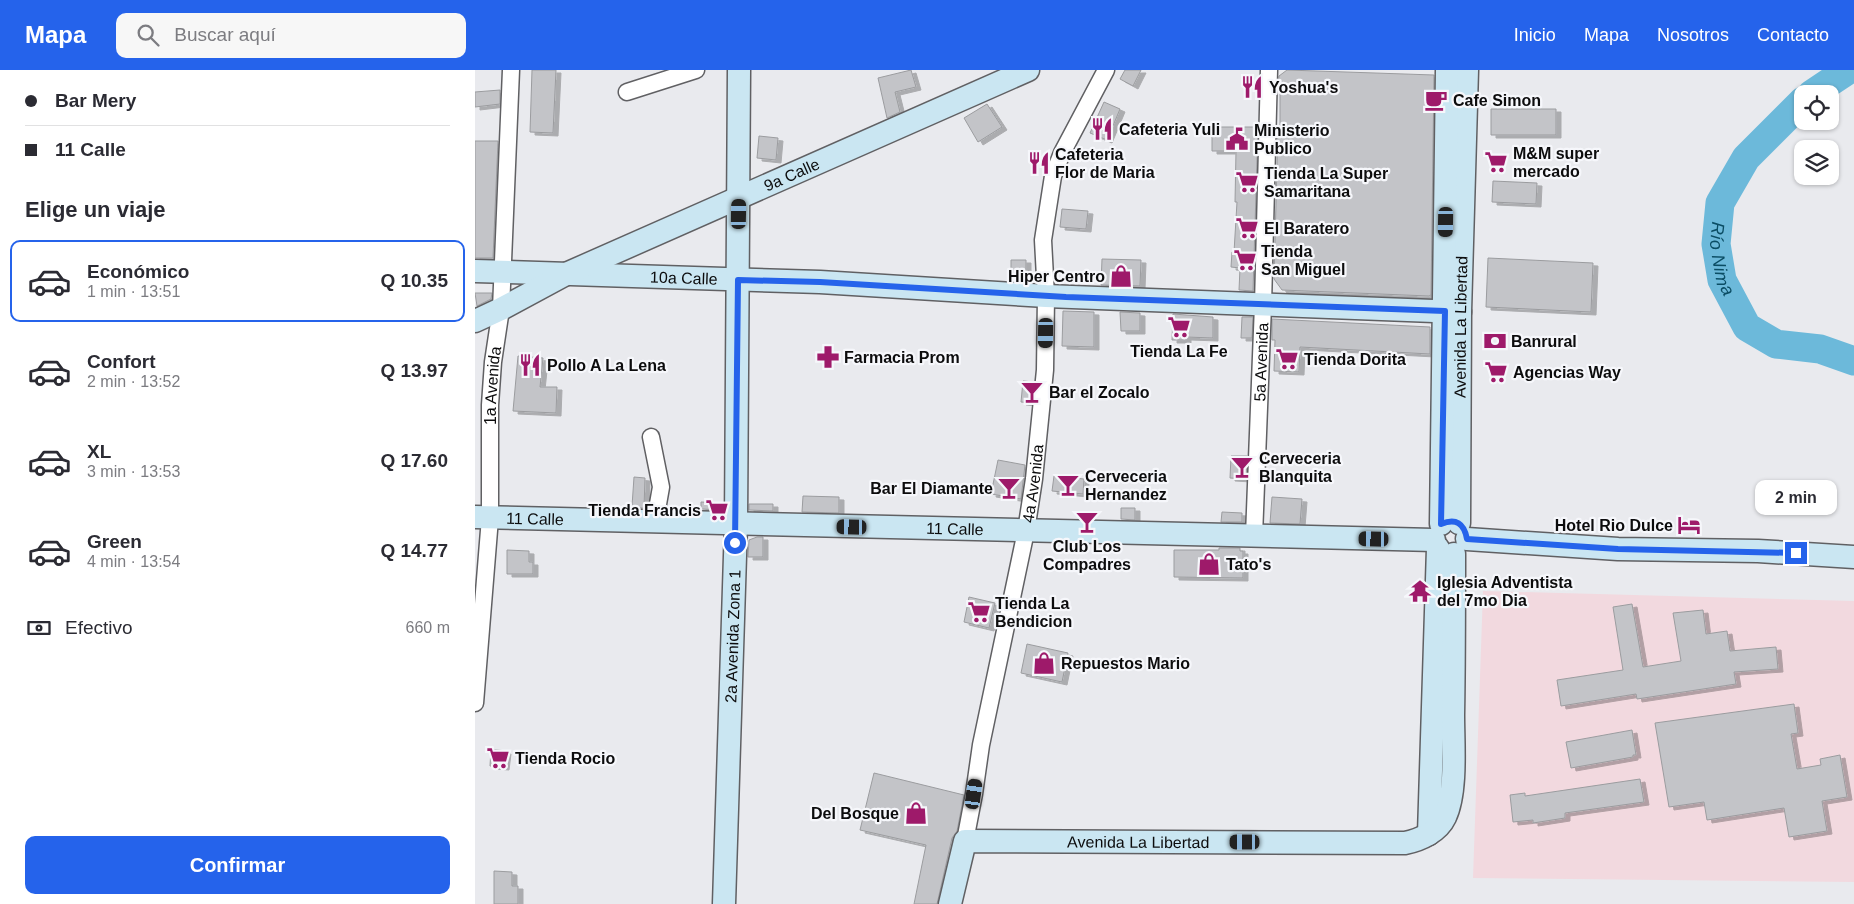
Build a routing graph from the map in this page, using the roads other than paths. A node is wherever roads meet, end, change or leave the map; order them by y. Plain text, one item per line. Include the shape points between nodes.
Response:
1 (511, 70) edge
2 (696, 70) edge
3 (739, 70) edge
4 (1028, 70) edge
5 (1106, 70) edge
6 (1269, 70) edge
7 (1447, 70) edge
8 (1467, 70) edge
9 (999, 76) edge
10 (627, 92) dead end
11 (739, 197) junction
12 (475, 271) edge
13 (502, 271) junction
14 (566, 274) junction
15 (738, 280) junction
16 (1047, 296) junction
17 (1263, 305) junction
18 (501, 310) junction
19 (1453, 311) junction
20 (475, 320) edge
21 (651, 437) dead end
22 (483, 518) edge
23 (652, 522) junction
24 (736, 524) junction
25 (1026, 531) junction
26 (1254, 536) junction
27 (1449, 538) junction
28 (1854, 556) edge
29 (475, 703) edge
30 (965, 841) junction
31 (724, 904) edge
32 (951, 904) edge

1 - 13 street, 1a Avenida
2 - 10 street
3 - 11 street, 2a Avenida Zona 1
4 - 9 street, 9a Calle
5 - 16 street, 4a Avenida via 1053,176 1043,240
6 - 17 street, 5a Avenida
7 - 19 street, Avenida La Libertad
8 - 19 street, Avenida La Libertad
9 - 11 street, 9a Calle
11 - 14 street, 9a Calle
11 - 15 street, 2a Avenida Zona 1
12 - 13 street, 10a Calle
13 - 14 street, 10a Calle
13 - 18 street, 1a Avenida
14 - 15 street, 10a Calle
14 - 18 street, 9a Calle
15 - 16 street, 10a Calle
15 - 24 street, 2a Avenida Zona 1
16 - 17 street, 10a Calle
16 - 25 street, 4a Avenida via 1045,370
17 - 19 street, 10a Calle
17 - 26 street, 5a Avenida
18 - 20 street, 9a Calle
18 - 22 street, 1a Avenida via 493,362
19 - 27 street, Avenida La Libertad
21 - 23 street via 661,487
22 - 23 street, 11 Calle
22 - 29 street, 1a Avenida
23 - 24 street, 11 Calle
24 - 25 street, 11 Calle
24 - 31 street, 2a Avenida Zona 1
25 - 26 street, 11 Calle
25 - 30 street, 4a Avenida via 990,699
26 - 27 street, 11 Calle
27 - 28 street, 11 Calle via 1618,549
27 - 30 street, Avenida La Libertad via 1451,802 1444,819 1418,841
30 - 32 street, 4a Avenida

